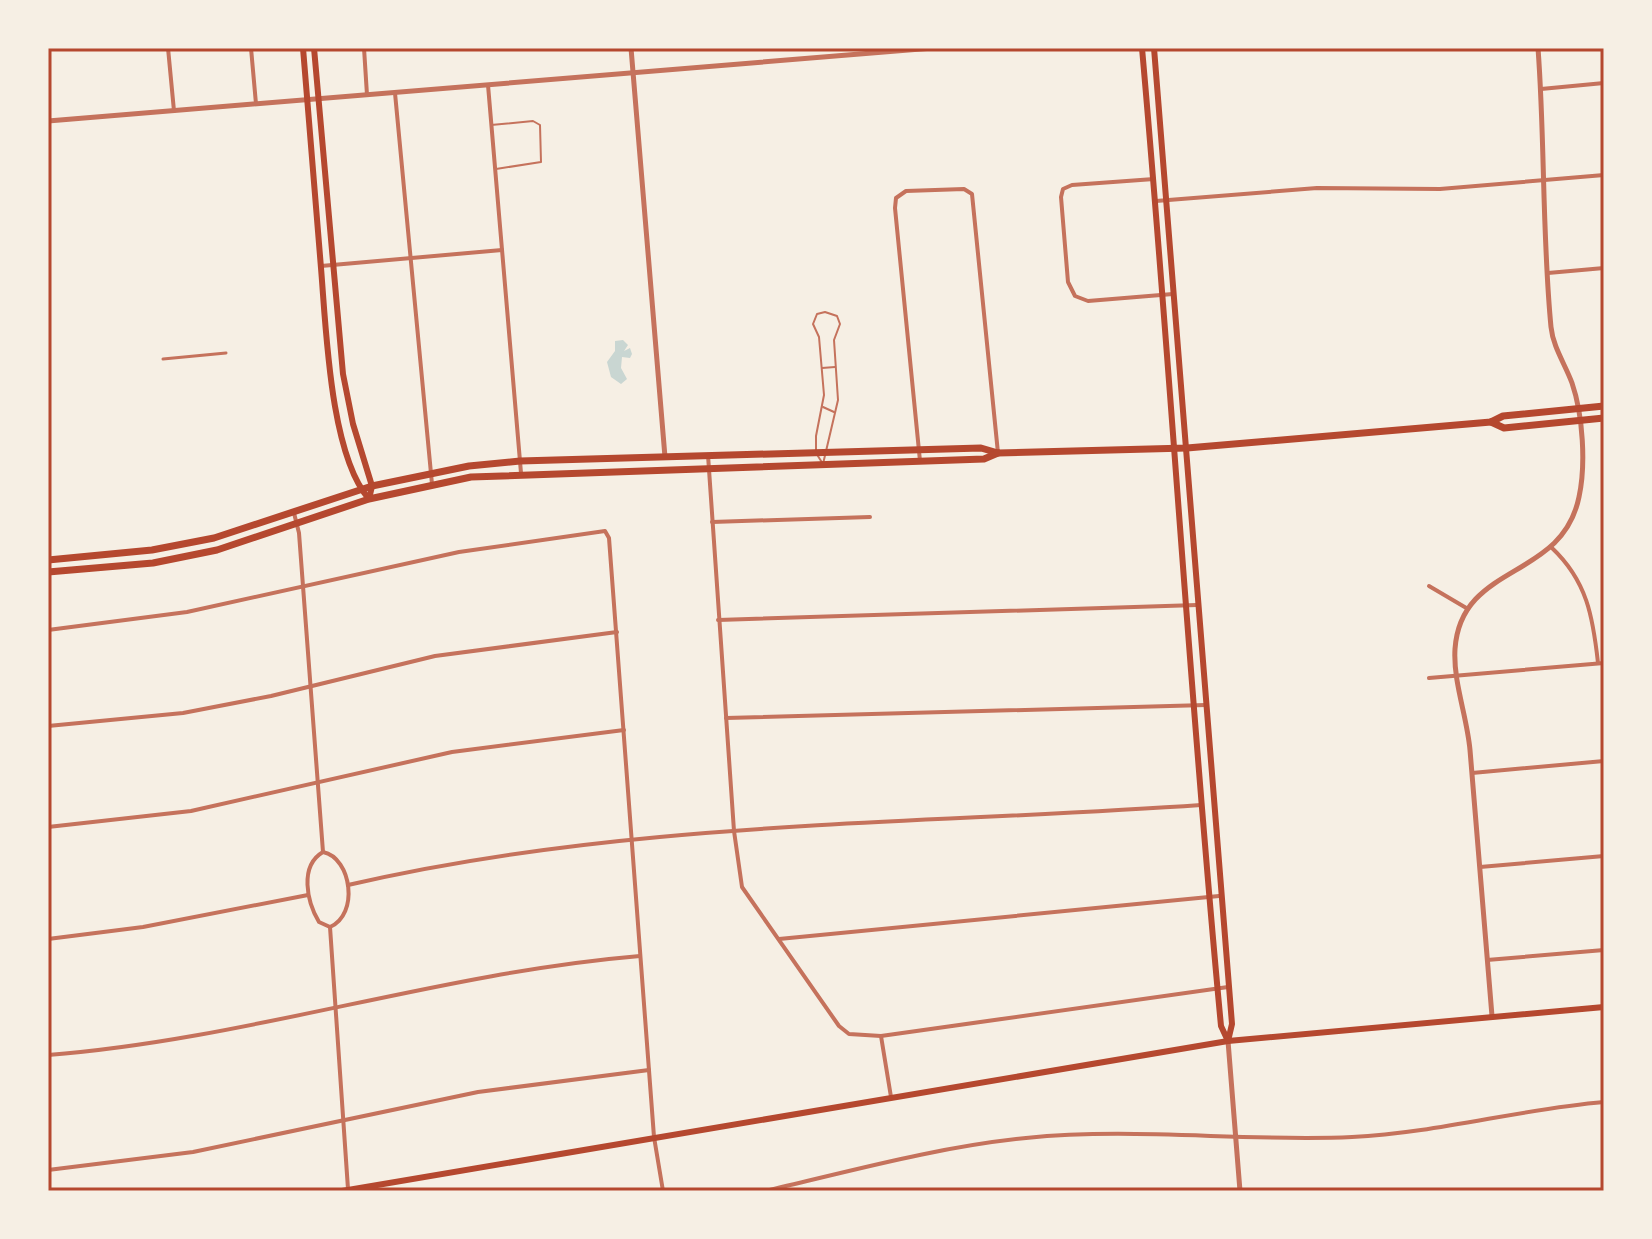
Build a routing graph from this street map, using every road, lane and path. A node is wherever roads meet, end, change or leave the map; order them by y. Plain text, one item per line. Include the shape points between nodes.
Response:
1 (168, 48) edge
2 (251, 48) edge
3 (303, 48) edge
4 (314, 48) edge
5 (364, 48) edge
6 (631, 48) edge
7 (837, 48) edge
8 (933, 48) edge
9 (1142, 48) edge
10 (1154, 48) edge
11 (1538, 48) edge
12 (838, 56) junction
13 (633, 73) junction
14 (1604, 83) edge
15 (488, 85) junction
16 (1541, 89) junction
17 (395, 93) junction
18 (367, 95) junction
19 (319, 99) junction
20 (307, 100) junction
21 (256, 104) junction
22 (174, 111) junction
23 (48, 121) edge
24 (491, 125) junction
25 (495, 169) junction
26 (1604, 175) edge
27 (1154, 179) junction
28 (1542, 180) junction
29 (327, 198) junction
30 (315, 199) junction
31 (1167, 200) junction
32 (1156, 201) junction
33 (502, 250) junction
34 (410, 258) junction
35 (333, 265) junction
36 (321, 266) junction
37 (1604, 268) edge
38 (1548, 273) junction
39 (1176, 293) junction
40 (1164, 294) junction
41 (341, 346) junction
42 (328, 347) junction
43 (226, 353) dead end
44 (163, 359) dead end
45 (836, 367) junction
46 (822, 368) junction
47 (1604, 406) edge
48 (823, 407) junction
49 (1577, 408) junction
50 (836, 412) junction
51 (1604, 418) edge
52 (1578, 420) junction
53 (1491, 422) junction
54 (1176, 448) junction
55 (1187, 448) junction
56 (919, 449) junction
57 (829, 452) junction
58 (816, 453) junction
59 (998, 453) junction
60 (708, 455) junction
61 (665, 457) junction
62 (596, 459) junction
63 (520, 461) junction
64 (920, 461) junction
65 (823, 464) junction
66 (708, 467) junction
67 (644, 469) junction
68 (595, 471) junction
69 (430, 473) junction
70 (521, 473) junction
71 (432, 484) junction
72 (372, 486) junction
73 (361, 490) junction
74 (369, 499) junction
75 (294, 513) junction
76 (870, 517) dead end
77 (712, 522) junction
78 (298, 524) junction
79 (179, 546) junction
80 (1552, 548) junction
81 (180, 558) junction
82 (48, 560) edge
83 (48, 572) edge
84 (1429, 586) dead end
85 (304, 587) junction
86 (1185, 605) junction
87 (1197, 605) junction
88 (1468, 609) junction
89 (718, 620) junction
90 (48, 630) edge
91 (617, 632) junction
92 (1601, 663) edge
93 (1456, 676) junction
94 (1429, 678) dead end
95 (311, 687) junction
96 (1206, 705) junction
97 (1194, 706) junction
98 (726, 718) junction
99 (48, 726) edge
100 (624, 730) junction
101 (1604, 761) edge
102 (1472, 773) junction
103 (317, 783) junction
104 (1213, 795) junction
105 (1202, 805) junction
106 (1213, 807) junction
107 (48, 827) edge
108 (734, 831) junction
109 (631, 839) junction
110 (323, 852) junction
111 (1604, 856) edge
112 (1480, 867) junction
113 (348, 885) junction
114 (308, 895) junction
115 (1219, 896) junction
116 (1208, 897) junction
117 (330, 927) junction
118 (48, 939) edge
119 (779, 939) junction
120 (1604, 950) edge
121 (640, 956) junction
122 (1487, 960) junction
123 (1229, 987) junction
124 (1217, 988) junction
125 (333, 1007) junction
126 (1604, 1007) edge
127 (1492, 1016) junction
128 (881, 1036) junction
129 (1228, 1041) junction
130 (48, 1055) edge
131 (649, 1070) junction
132 (891, 1098) junction
133 (1604, 1102) edge
134 (341, 1123) junction
135 (654, 1137) junction
136 (1236, 1137) junction
137 (48, 1170) edge
138 (348, 1190) edge
139 (342, 1191) edge
140 (663, 1191) edge
141 (765, 1191) edge
142 (1240, 1191) edge

1 - 22 street
2 - 21 street
3 - 20 main road
4 - 19 main road
5 - 18 street
6 - 13 street
7 - 12 street
8 - 12 street
9 - 27 main road
10 - 31 main road
11 - 16 street
12 - 13 street
13 - 15 street
13 - 61 street
14 - 16 street
15 - 17 street
15 - 24 street
16 - 28 street
17 - 18 street
17 - 34 street
18 - 19 street
19 - 20 street
19 - 29 main road
20 - 21 street
20 - 30 main road
21 - 22 street
22 - 23 street
24 - 25 street
24 - 25 lane via 540,125 541,162
25 - 33 street
26 - 28 street
27 - 32 main road
27 - 40 street via 1066,187 1061,197 1063,228 1068,282 1079,299
28 - 31 street
28 - 38 street
29 - 30 main road
29 - 35 main road
30 - 36 main road
31 - 32 street
31 - 39 main road
32 - 40 main road
33 - 34 street
33 - 63 street
34 - 35 street
34 - 69 street
35 - 36 street
35 - 41 main road
36 - 42 main road
37 - 38 street
38 - 49 street via 1553,337
39 - 40 street
39 - 55 main road
40 - 54 main road
41 - 42 main road
41 - 72 main road via 353,424
42 - 73 main road via 339,418
43 - 44 street
45 - 46 lane
45 - 46 lane via 839,319 825,312 817,314 813,324
45 - 50 lane
46 - 48 lane
47 - 49 main road
48 - 50 lane
48 - 58 lane via 816,425
49 - 52 street
49 - 53 main road
50 - 57 lane
51 - 52 main road
52 - 53 main road via 1504,428
52 - 80 street via 1579,498 1572,523
53 - 55 main road
54 - 55 main road
54 - 59 main road
54 - 86 main road
55 - 87 main road
56 - 57 main road
56 - 59 main road via 981,448
56 - 59 street via 896,198 906,191 964,189 976,206
56 - 64 street
57 - 58 main road
57 - 65 lane
58 - 60 main road
58 - 65 lane
59 - 64 main road via 984,459
60 - 61 main road
60 - 66 street
61 - 62 main road
61 - 67 main road
62 - 63 main road
62 - 68 main road
63 - 69 main road
63 - 70 street
64 - 65 main road
65 - 66 main road
66 - 67 main road
66 - 77 street
67 - 68 main road
68 - 70 main road
69 - 71 street
69 - 72 main road
70 - 71 main road
71 - 74 main road
72 - 73 main road
72 - 74 main road
73 - 74 main road
73 - 75 main road
74 - 78 main road
75 - 78 street
75 - 79 main road
76 - 77 street
77 - 89 street
78 - 81 main road
78 - 85 street
79 - 81 main road
79 - 82 main road
80 - 88 street via 1494,581
80 - 92 street via 1575,572 1588,599
81 - 83 main road
84 - 88 street
85 - 90 street via 187,612
85 - 91 street via 459,552 605,531
85 - 95 street
86 - 87 street
86 - 89 street
86 - 97 main road
87 - 96 main road
88 - 93 street via 1455,646
89 - 98 street
91 - 95 street via 435,656
91 - 100 street
92 - 93 street
93 - 94 street
93 - 102 street via 1467,716
95 - 99 street via 183,713
95 - 103 street
96 - 97 street
96 - 104 main road
97 - 98 street
97 - 105 main road
98 - 108 street
100 - 103 street via 452,752
100 - 109 street
101 - 102 street
102 - 112 street
103 - 107 street via 177,813
103 - 110 street
104 - 105 street
104 - 106 main road
105 - 106 street
105 - 108 street
105 - 116 main road
106 - 115 main road
108 - 109 street
108 - 119 street via 742,887
109 - 113 street via 464,860
109 - 121 street
110 - 113 street via 339,863
110 - 114 street via 310,869
111 - 112 street
112 - 122 street
113 - 117 street via 341,920
114 - 117 street via 319,922
114 - 118 street via 143,927
115 - 116 street
115 - 123 main road
116 - 119 street
116 - 124 main road
117 - 125 street
119 - 128 street via 839,1026 849,1034
120 - 122 street
121 - 125 street via 478,976
121 - 131 street
122 - 127 street
123 - 124 street
123 - 129 main road
124 - 128 street
124 - 129 main road
125 - 130 street via 188,1039
125 - 134 street
126 - 127 main road
127 - 129 main road
128 - 132 street
129 - 132 main road
129 - 136 street
131 - 134 street via 478,1092
131 - 135 street
132 - 135 main road
133 - 136 street via 1397,1134
134 - 137 street via 193,1152
134 - 138 street
135 - 138 main road
135 - 140 street
136 - 141 street via 1027,1138 922,1154
136 - 142 street
138 - 139 main road

